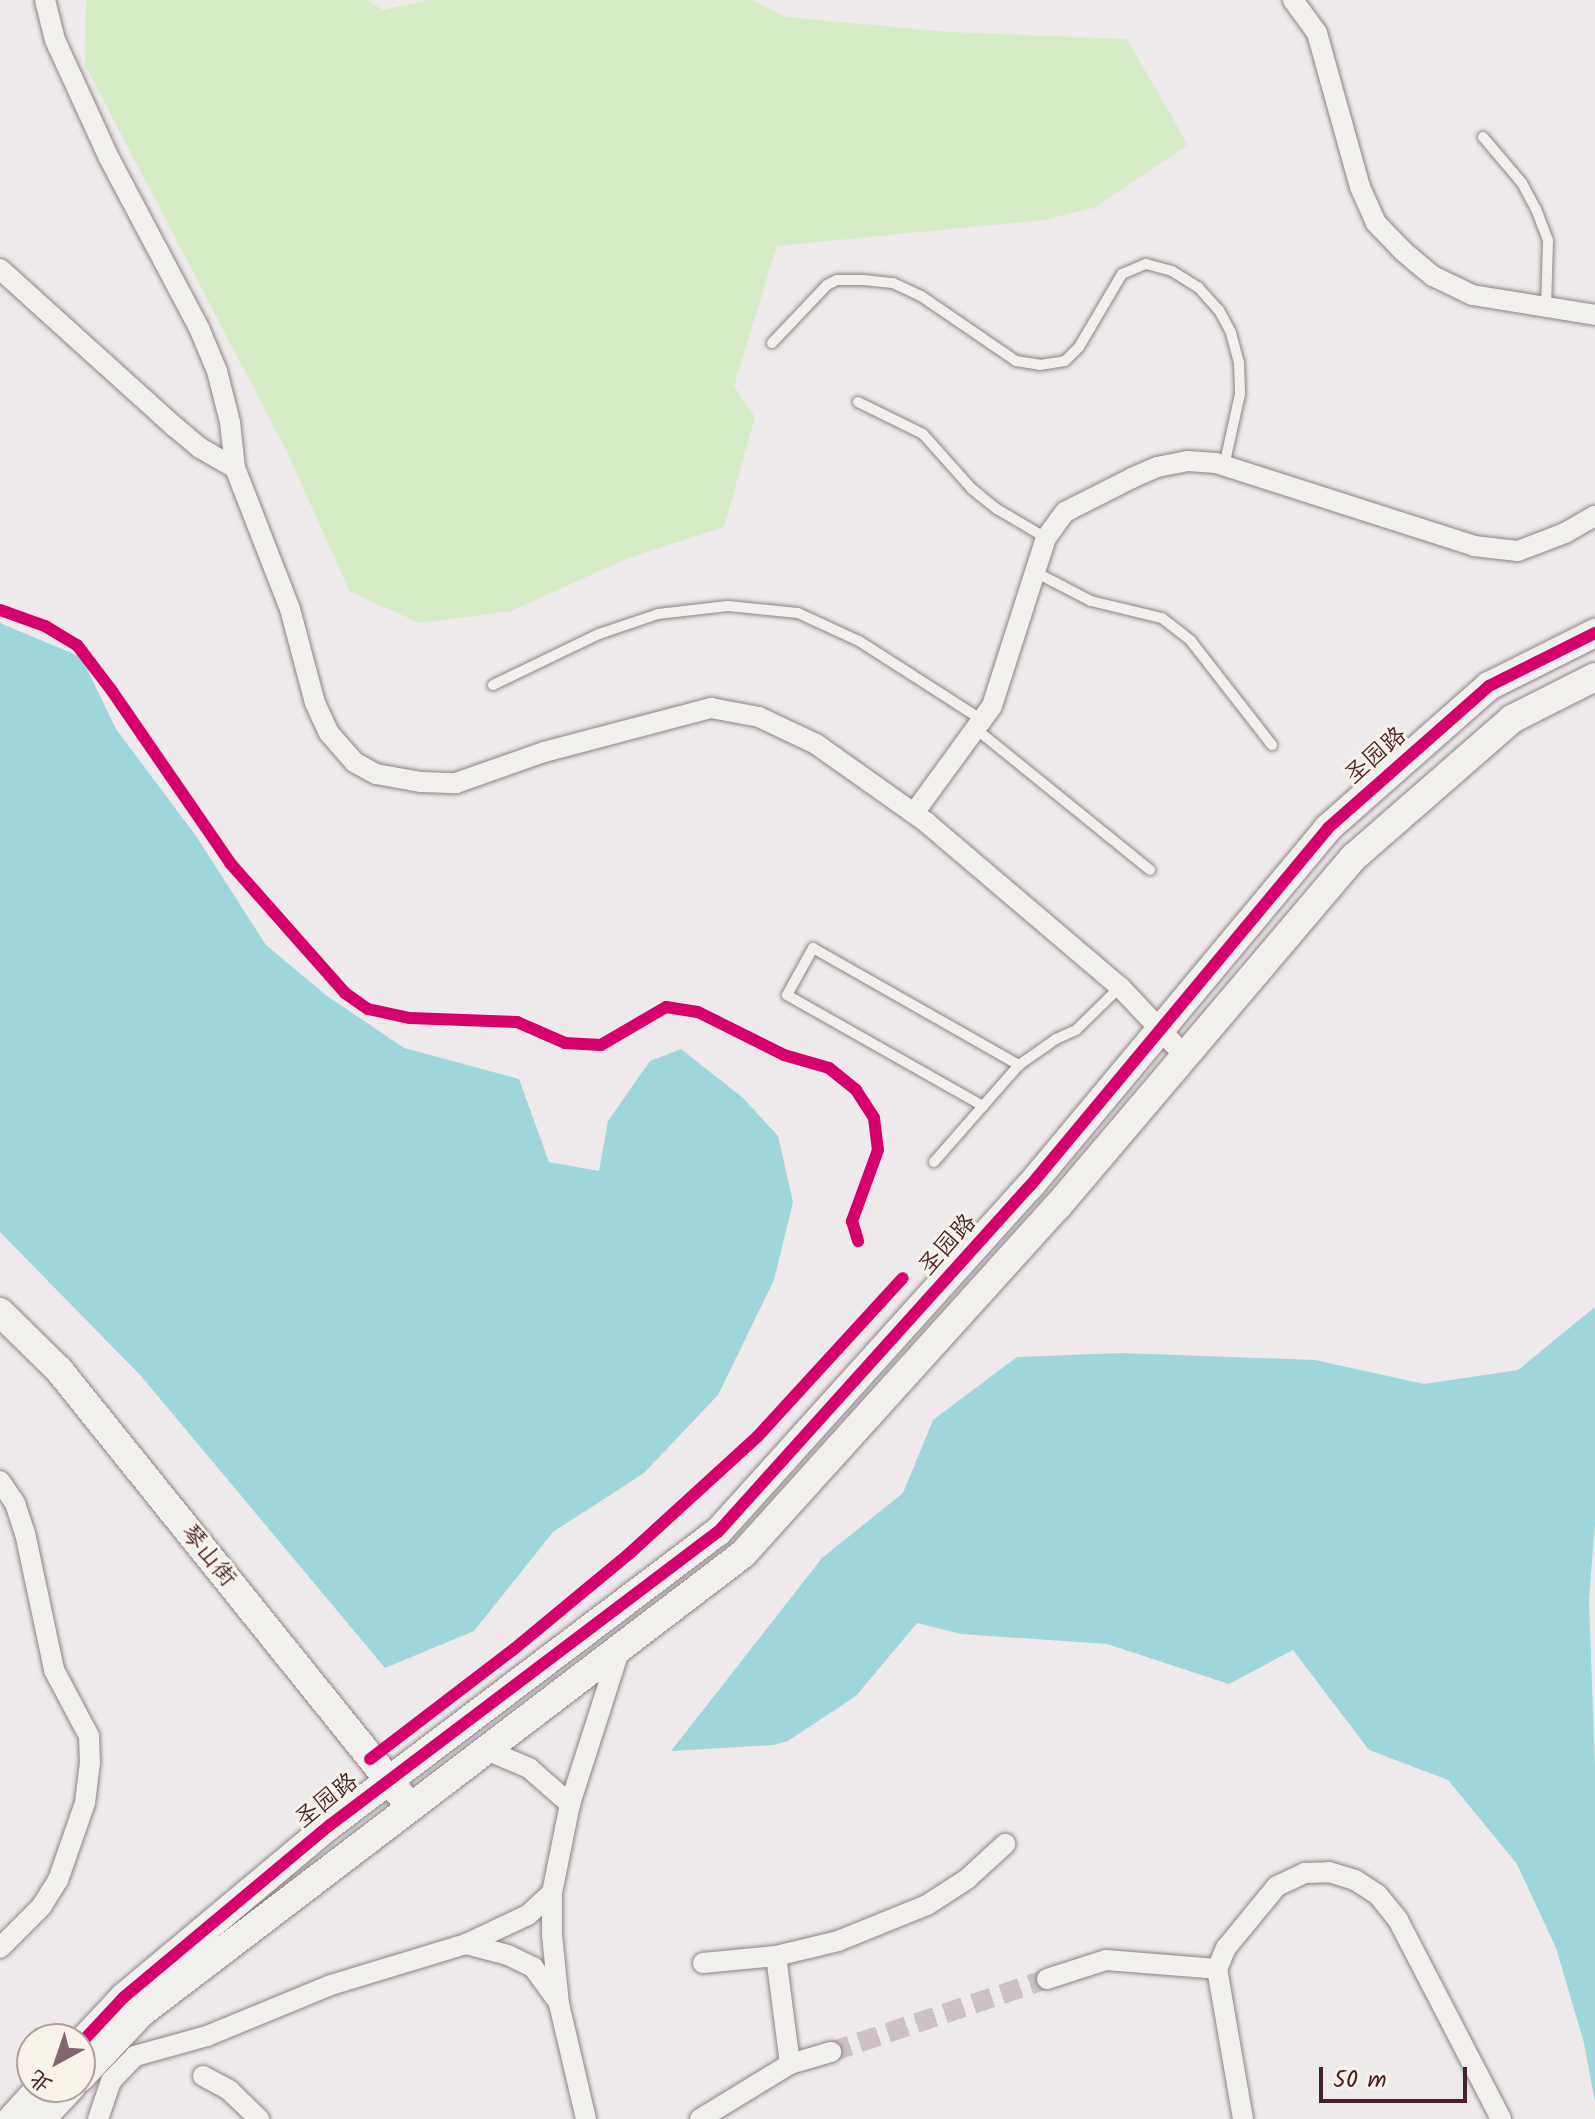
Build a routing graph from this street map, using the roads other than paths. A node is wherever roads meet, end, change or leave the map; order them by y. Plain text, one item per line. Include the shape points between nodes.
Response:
1 (45, 0) edge
2 (1293, 0) edge
3 (1483, 137) dead end
4 (0, 269) edge
5 (1546, 307) junction
6 (1595, 315) edge
7 (772, 343) dead end
8 (858, 402) dead end
9 (1224, 466) junction
10 (235, 468) junction
11 (1595, 516) edge
12 (1046, 538) junction
13 (1035, 572) junction
14 (1595, 633) edge
15 (1595, 677) edge
16 (493, 685) dead end
17 (979, 725) junction
18 (1272, 745) dead end
19 (914, 813) junction
20 (1150, 870) dead end
21 (1120, 987) junction
22 (1159, 1031) junction
23 (1185, 1056) junction
24 (1019, 1065) junction
25 (983, 1106) junction
26 (934, 1162) dead end
27 (0, 1312) edge
28 (0, 1481) edge
29 (620, 1647) junction
30 (484, 1749) junction
31 (388, 1781) junction
32 (570, 1804) junction
33 (410, 1806) junction
34 (1005, 1844) dead end
35 (552, 1893) junction
36 (466, 1944) junction
37 (0, 1948) edge
38 (776, 1956) junction
39 (703, 1963) dead end
40 (1217, 1969) junction
41 (1047, 1979) tunnel mouth
42 (559, 2004) junction
43 (96, 2027) edge
44 (831, 2052) tunnel mouth
45 (96, 2061) edge
46 (790, 2064) junction
47 (203, 2076) dead end
48 (26, 2103) edge
49 (56, 2103) edge
50 (12, 2119) edge
51 (41, 2119) edge
52 (98, 2119) edge
53 (259, 2119) edge
54 (586, 2119) edge
55 (700, 2119) edge
56 (1243, 2119) edge
57 (1501, 2119) edge

1 - 10 street via 55,40 108,156 217,371
2 - 5 street via 1317,33 1360,187 1376,223 1433,276 1472,295
3 - 5 lane via 1522,183 1548,241
4 - 10 street via 175,427
5 - 6 street
7 - 9 lane via 827,285 863,280 893,283 921,296 1016,361 1065,361 1079,347 1122,274 1146,264 1172,271 1198,287 1219,310 1239,363 1240,394
8 - 12 lane via 923,434 988,503
9 - 11 street via 1474,546 1518,551
9 - 12 street via 1188,461 1157,467 1065,512
10 - 19 street via 290,609 315,703 329,733 354,762 376,774 456,783 544,752 711,708 759,717 816,744
12 - 13 street
13 - 17 street via 1003,679
13 - 18 lane via 1091,601 1162,618 1191,641
14 - 22 street, 圣园路 via 1489,686 1328,828
15 - 23 street via 1512,719 1354,857
16 - 17 lane via 658,614 728,606 798,613 859,641
17 - 19 street
17 - 20 lane
19 - 21 street
21 - 22 street
21 - 24 lane via 1076,1030
22 - 23 street
22 - 31 street, 圣园路 via 1030,1186 718,1532
23 - 29 street via 1057,1207 743,1554
24 - 25 lane
24 - 25 lane via 813,948 787,995
25 - 26 lane
27 - 31 street, 琴山街 via 59,1370
28 - 37 street via 25,1533 54,1670 89,1736 90,1762 85,1803 58,1880 42,1906
29 - 30 street
29 - 32 street
30 - 32 street via 529,1768
30 - 33 street
31 - 33 street, 琴山街
31 - 43 street, 圣园路 via 124,1997
32 - 35 street
33 - 45 street via 141,2013
34 - 38 street via 967,1879 927,1905 838,1941
35 - 36 street via 528,1915
35 - 42 street
36 - 42 street via 533,1967
36 - 52 street via 331,1985 207,2036 135,2056 111,2081
38 - 39 street
38 - 46 street
40 - 41 street via 1106,1960
40 - 56 street
40 - 57 street via 1226,1948 1277,1886 1305,1873 1329,1872 1355,1880 1378,1895 1398,1920
42 - 54 street
44 - 46 street
46 - 55 street
47 - 53 street via 229,2090
48 - 50 street
49 - 51 street

